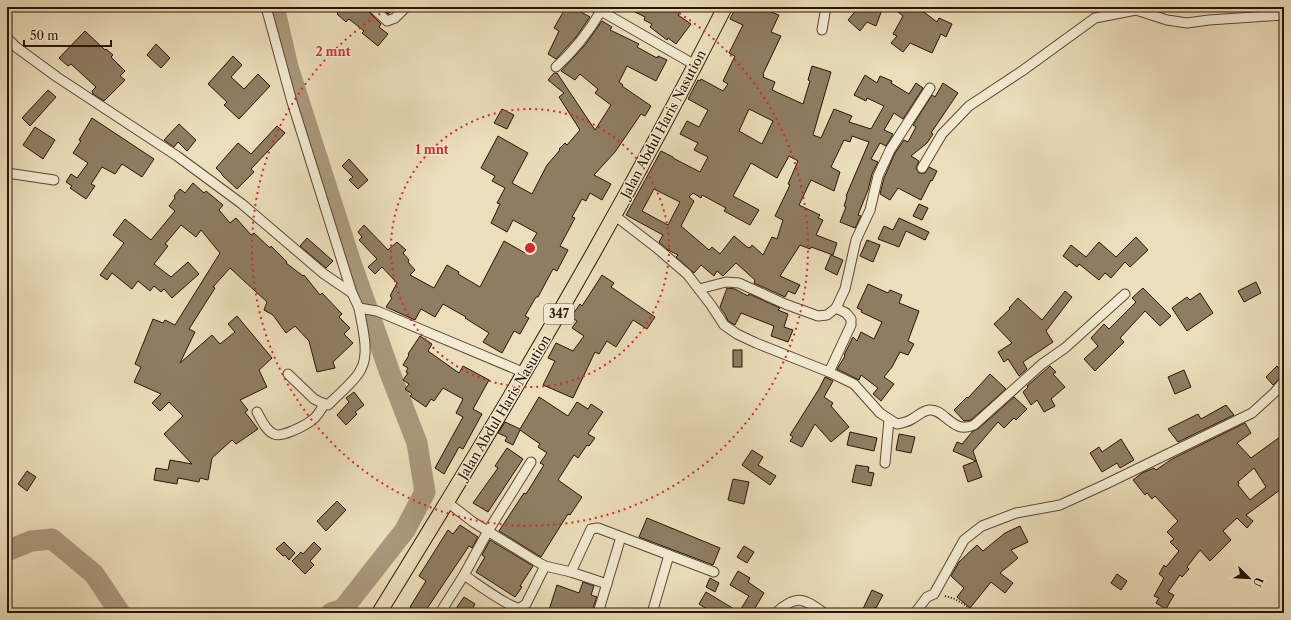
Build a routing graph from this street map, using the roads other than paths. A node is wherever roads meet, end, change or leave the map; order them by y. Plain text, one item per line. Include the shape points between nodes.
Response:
1 (266, 7) edge
2 (372, 7) edge
3 (406, 7) edge
4 (725, 7) edge
5 (826, 7) edge
6 (597, 9) edge
7 (1284, 15) edge
8 (822, 30) dead end
9 (7, 38) edge
10 (695, 65) junction
11 (556, 67) dead end
12 (930, 88) dead end
13 (922, 168) dead end
14 (7, 173) edge
15 (54, 180) dead end
16 (614, 215) junction
17 (699, 289) junction
18 (352, 293) junction
19 (1125, 294) dead end
20 (836, 308) junction
21 (362, 309) junction
22 (829, 372) junction
23 (525, 373) junction
24 (288, 374) dead end
25 (1284, 381) edge
26 (324, 404) junction
27 (257, 412) dead end
28 (889, 420) junction
29 (531, 462) dead end
30 (885, 463) dead end
31 (448, 502) junction
32 (488, 531) junction
33 (621, 537) junction
34 (669, 555) junction
35 (545, 566) junction
36 (571, 572) junction
37 (714, 572) dead end
38 (464, 575) junction
39 (607, 584) junction
40 (379, 613) edge
41 (440, 613) edge
42 (598, 613) edge
43 (652, 613) edge
44 (776, 613) edge
45 (824, 613) edge
46 (915, 613) edge

1 - 18 street via 292,102
2 - 3 street via 387,21 395,18
4 - 10 main road, Jalan Abdul Haris Nasution / 347
5 - 8 street
6 - 10 street
6 - 11 street via 588,32
7 - 13 street via 1182,23 1136,10 1095,18 969,106 942,134
9 - 18 street via 57,77 177,156 242,204 324,274
10 - 16 main road, Jalan Abdul Haris Nasution / 347
12 - 20 street via 890,150 878,176 870,210 856,240 844,289
14 - 15 street
16 - 17 street via 658,248 687,274
16 - 23 main road, Jalan Abdul Haris Nasution / 347
17 - 20 street via 726,282 739,283 818,316 827,315
17 - 22 street via 724,325 737,334
18 - 21 street
19 - 28 street via 974,425 968,428 953,424 936,411 930,410 897,424
20 - 22 street via 852,319
21 - 23 street via 377,311
21 - 26 street via 364,364 361,371 332,401 328,405
22 - 28 street via 854,384
23 - 31 main road, Jalan Abdul Haris Nasution / 347
24 - 26 street via 314,399
25 - 46 street via 1252,413 1106,484 1060,504 1016,513 982,526 964,540 934,594 927,597
26 - 27 street via 311,421 278,436 267,429
28 - 30 street
29 - 32 street
31 - 32 street
31 - 40 main road, Jalan Abdul Haris Nasution / 347
32 - 35 street
32 - 38 street
33 - 34 street
33 - 36 street via 598,528 590,529
33 - 39 street
34 - 37 street
34 - 43 street
35 - 36 street
35 - 38 street via 526,604 521,608 508,603
36 - 39 street
38 - 41 street
39 - 42 street
44 - 45 street via 796,600 810,603

